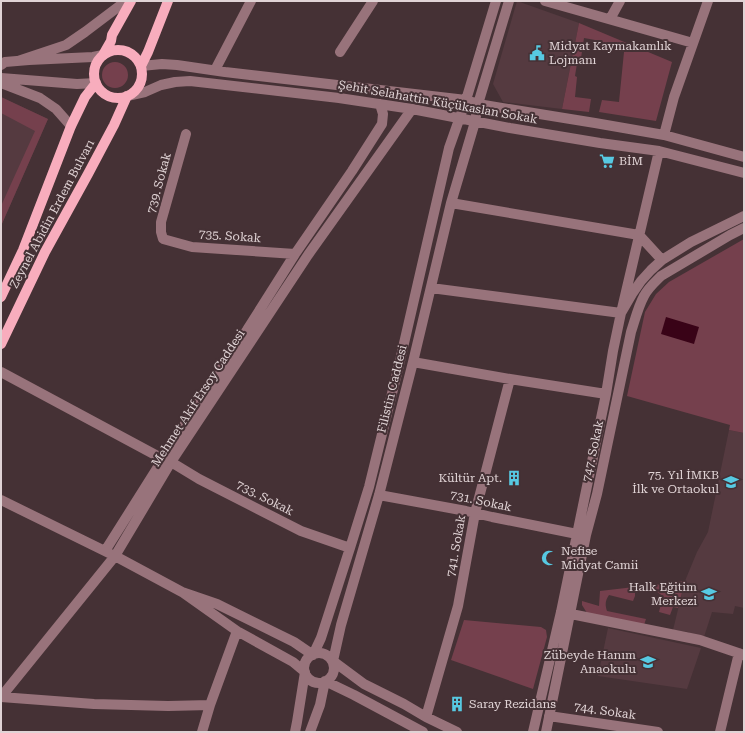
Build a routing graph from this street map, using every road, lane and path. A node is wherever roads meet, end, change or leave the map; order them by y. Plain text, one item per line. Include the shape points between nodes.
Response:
1 (126, 1) edge
2 (131, 1) edge
3 (168, 1) edge
4 (251, 1) edge
5 (373, 1) edge
6 (496, 1) edge
7 (509, 1) edge
8 (545, 1) edge
9 (620, 1) edge
10 (708, 1) edge
11 (610, 19) junction
12 (693, 43) junction
13 (340, 52) dead end
14 (103, 55) junction
15 (18, 61) junction
16 (1, 64) edge
17 (141, 66) junction
18 (215, 70) junction
19 (1, 78) edge
20 (1, 83) edge
21 (96, 83) junction
22 (127, 96) junction
23 (466, 100) junction
24 (380, 104) junction
25 (478, 104) junction
26 (412, 109) junction
27 (460, 118) junction
28 (475, 122) junction
29 (71, 126) junction
30 (186, 134) dead end
31 (664, 135) junction
32 (659, 151) junction
33 (744, 156) edge
34 (744, 173) edge
35 (451, 203) junction
36 (744, 216) edge
37 (744, 228) edge
38 (639, 235) junction
39 (163, 239) joint
40 (295, 254) junction
41 (662, 260) junction
42 (431, 288) junction
43 (1, 297) edge
44 (621, 313) junction
45 (1, 344) edge
46 (413, 362) junction
47 (1, 372) edge
48 (510, 379) junction
49 (606, 394) junction
50 (167, 461) junction
51 (379, 495) junction
52 (1, 500) edge
53 (475, 513) junction
54 (577, 534) junction
55 (350, 548) junction
56 (110, 554) junction
57 (182, 592) junction
58 (571, 614) junction
59 (237, 631) junction
60 (742, 654) edge
61 (313, 655) junction
62 (333, 661) junction
63 (305, 672) junction
64 (325, 681) junction
65 (1, 697) edge
66 (210, 705) junction
67 (549, 716) junction
68 (426, 717) junction
69 (421, 731) edge
70 (202, 732) edge
71 (295, 732) edge
72 (310, 732) edge
73 (457, 732) edge
74 (533, 732) edge
75 (546, 732) edge
76 (658, 732) edge
77 (720, 732) edge

1 - 15 street via 66,45
2 - 14 main road
3 - 17 main road
4 - 18 street
5 - 13 street
6 - 23 street
7 - 25 street
8 - 11 street
9 - 11 street
10 - 12 street
11 - 12 street
12 - 31 street
14 - 15 street
14 - 17 main road via 110,51 125,50 137,59
14 - 21 main road via 98,59 94,71
15 - 16 street
17 - 18 street, Şehit Selahattin Küçükaslan Sokak via 162,64
17 - 22 main road via 138,87
18 - 23 street, Şehit Selahattin Küçükaslan Sokak
19 - 21 street
20 - 29 street via 40,98 56,109
21 - 22 main road via 105,95 112,98
21 - 29 main road, Zeynel Abidin Erdem Bulvarı via 85,97
22 - 24 street, Şehit Selahattin Küçükaslan Sokak via 161,85 190,81
22 - 45 main road, Zeynel Abidin Erdem Bulvarı via 92,167 45,252
23 - 25 street, Şehit Selahattin Küçükaslan Sokak
23 - 27 street
24 - 26 street, Şehit Selahattin Küçükaslan Sokak
24 - 40 street via 382,124
25 - 28 street
25 - 31 street, Şehit Selahattin Küçükaslan Sokak
26 - 27 street, Şehit Selahattin Küçükaslan Sokak
26 - 50 street, Mehmet Akif Ersoy Caddesi
27 - 28 street, Şehit Selahattin Küçükaslan Sokak
27 - 55 street, Filistin Caddesi via 449,148 369,488
28 - 32 street, Şehit Selahattin Küçükaslan Sokak
28 - 35 street, Filistin Caddesi
29 - 43 main road, Zeynel Abidin Erdem Bulvarı via 23,250
30 - 39 street, 739. Sokak via 161,222
31 - 33 street, Şehit Selahattin Küçükaslan Sokak
32 - 34 street, Şehit Selahattin Küçükaslan Sokak
32 - 38 street
35 - 38 street
35 - 42 street, Filistin Caddesi
36 - 41 street via 691,242
37 - 58 street, 747. Sokak via 661,276 644,295 631,332
38 - 41 street
38 - 44 street
39 - 40 street, 735. Sokak via 192,246
40 - 50 street
41 - 44 street via 641,281
42 - 44 street
42 - 46 street, Filistin Caddesi
44 - 49 street
46 - 48 street
46 - 51 street, Filistin Caddesi
47 - 50 street, 733. Sokak
48 - 49 street
48 - 53 street, 741. Sokak
49 - 54 street
50 - 55 street, 733. Sokak via 301,531
50 - 56 street
51 - 53 street, 731. Sokak
51 - 62 street, Filistin Caddesi
52 - 56 street
53 - 54 street, 731. Sokak
53 - 68 street, 741. Sokak via 458,606
54 - 74 street
55 - 61 street, Filistin Caddesi via 321,638
56 - 57 street
56 - 65 street
57 - 59 street
57 - 61 street via 216,604 294,642
58 - 60 street via 700,640
58 - 67 street, 747. Sokak
59 - 63 street via 293,662
59 - 66 street
60 - 77 street
61 - 62 street via 322,653
61 - 63 street via 305,664
62 - 64 street via 334,671
62 - 68 street via 364,684
63 - 64 street via 316,682
63 - 71 street
64 - 69 street
64 - 72 street
65 - 66 street via 94,704
66 - 70 street
67 - 75 street, 747. Sokak
67 - 76 street, 744. Sokak
68 - 73 street

